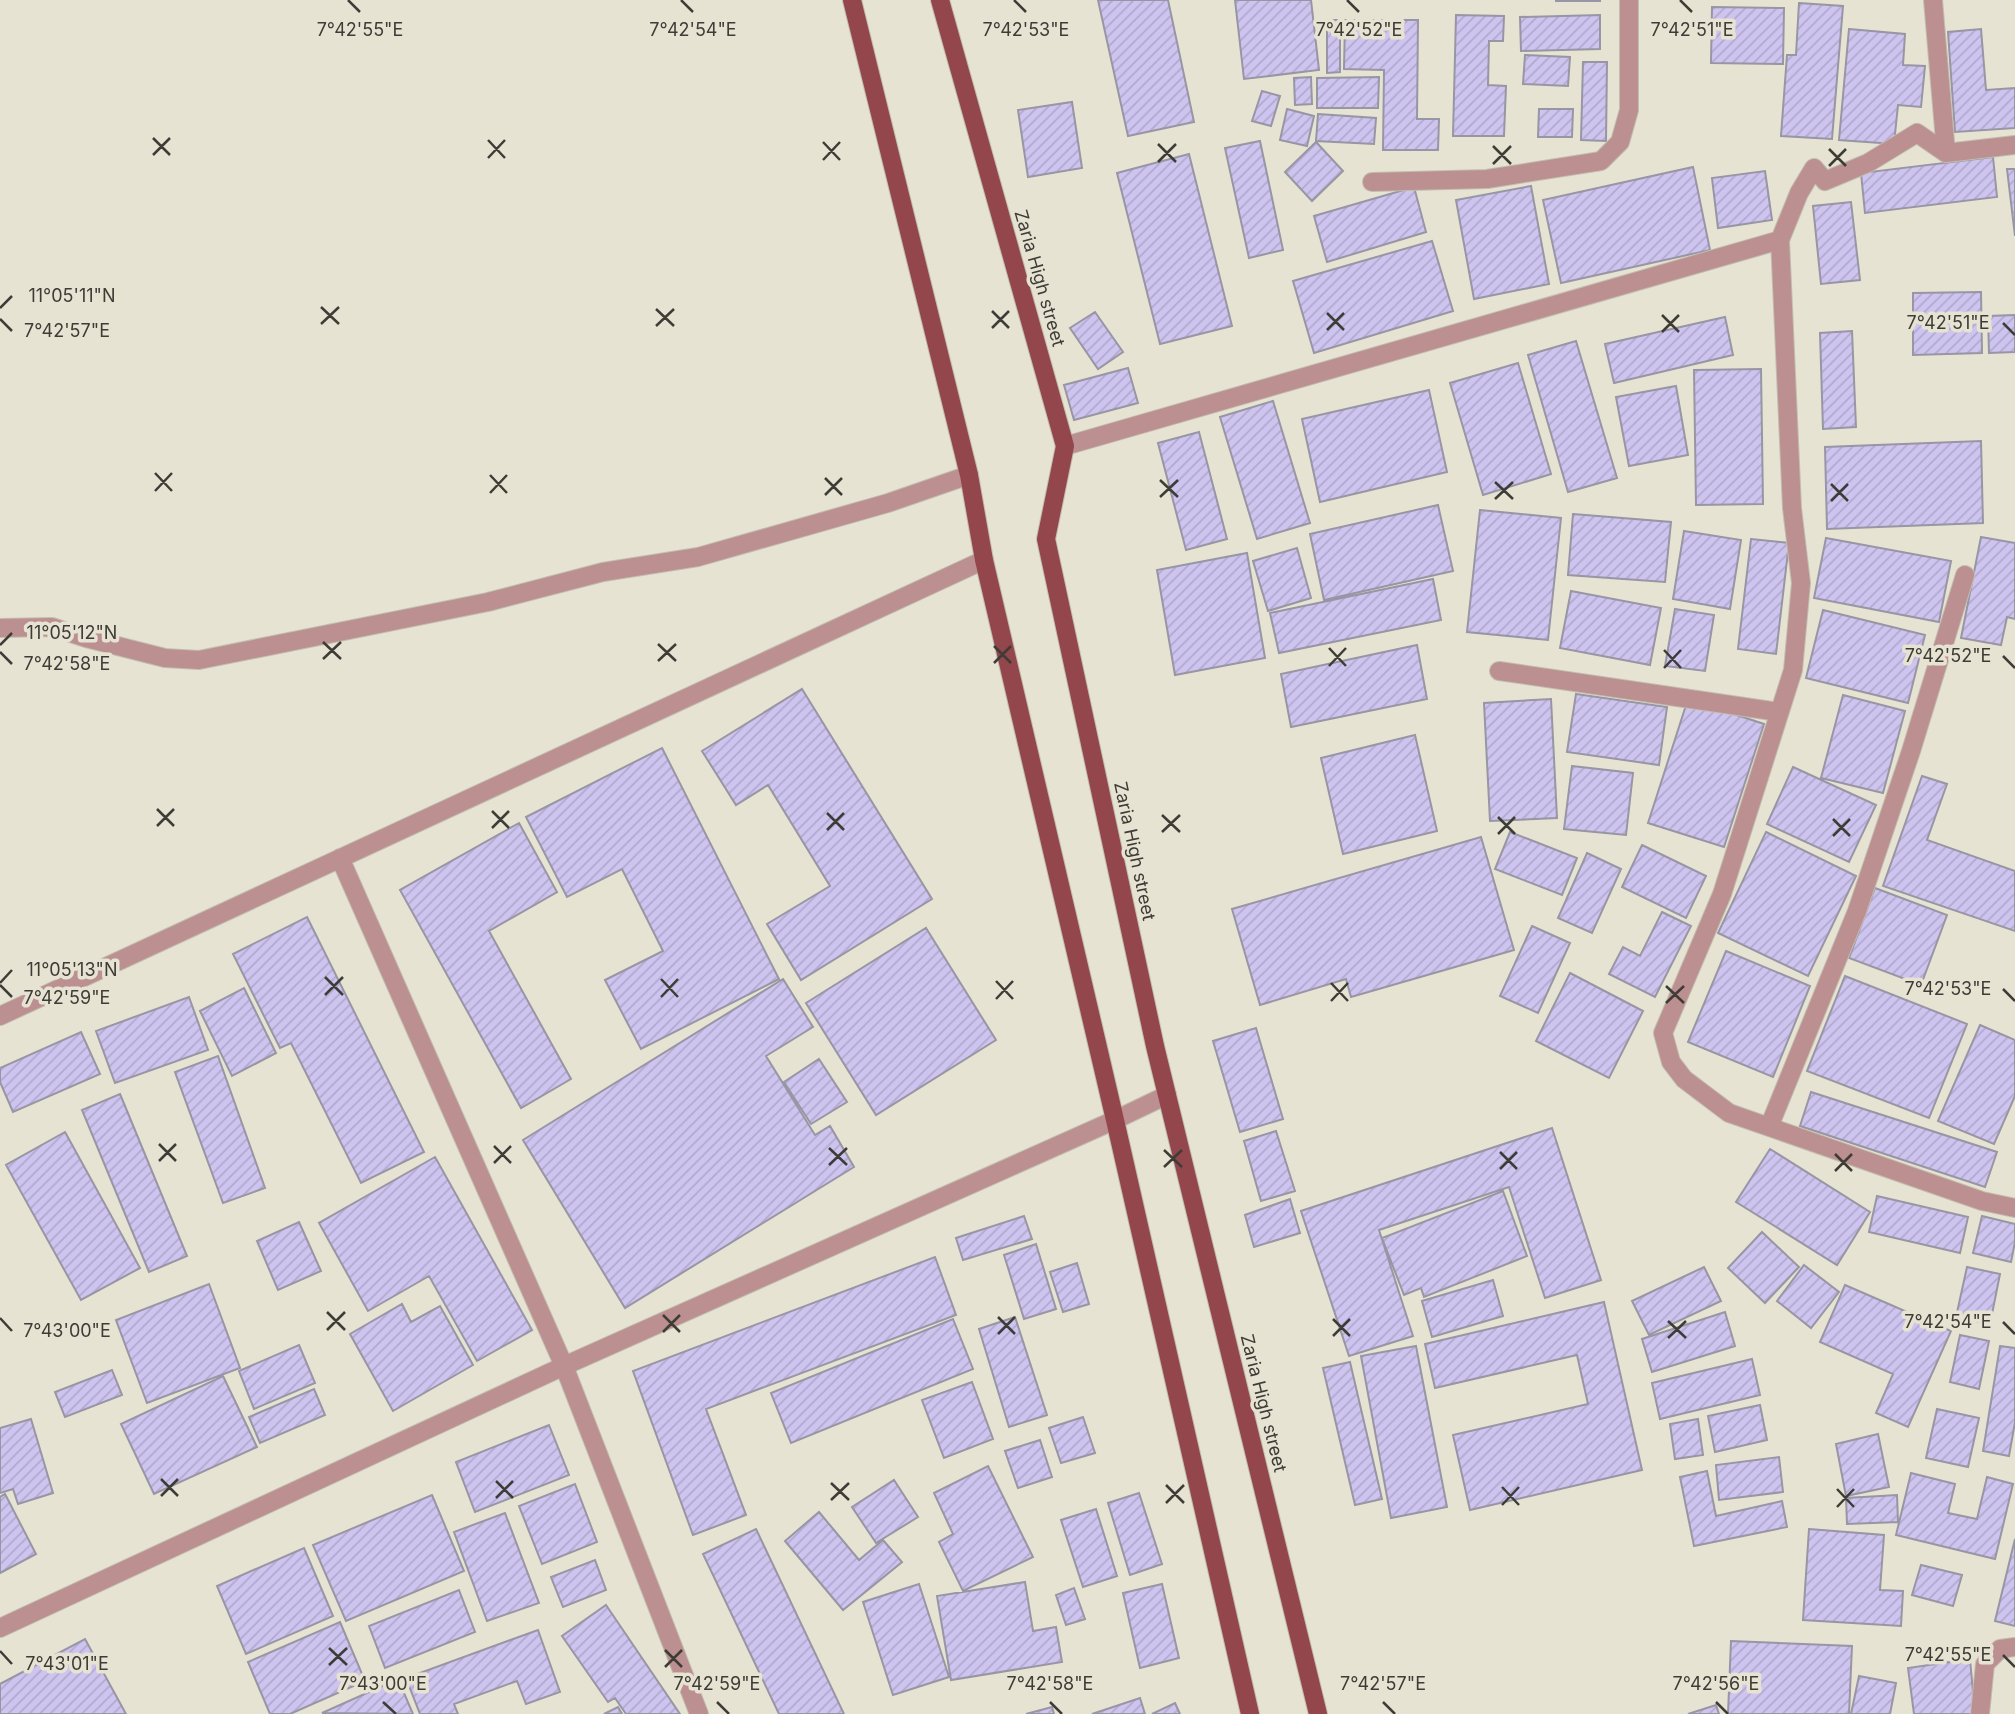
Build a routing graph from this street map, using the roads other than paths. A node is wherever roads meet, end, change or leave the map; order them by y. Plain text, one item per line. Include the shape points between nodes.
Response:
1 (852, 0) edge
2 (940, 0) edge
3 (1629, 0) edge
4 (1933, 0) edge
5 (2015, 145) edge
6 (1946, 153) junction
7 (1371, 182) dead end
8 (1780, 240) junction
9 (1065, 446) junction
10 (968, 475) junction
11 (984, 560) junction
12 (1965, 575) dead end
13 (0, 628) edge
14 (1499, 671) dead end
15 (1779, 712) junction
16 (340, 858) junction
17 (0, 1016) edge
18 (1167, 1095) junction
19 (1115, 1120) junction
20 (1769, 1127) junction
21 (2015, 1208) edge
22 (564, 1366) junction
23 (0, 1628) edge
24 (2015, 1647) edge
25 (699, 1714) edge
26 (1250, 1714) edge
27 (1318, 1714) edge
28 (1980, 1714) edge

1 - 10 main road
2 - 9 main road, Zaria High street
3 - 7 street via 1629,110 1620,142 1601,162 1487,179
4 - 6 street
5 - 6 street
6 - 8 street via 1917,133 1868,163 1825,181 1814,168
8 - 9 street
8 - 15 street via 1792,508 1801,583 1793,670
9 - 18 main road, Zaria High street via 1046,539
10 - 11 main road
10 - 13 street via 888,503 698,556 603,572 488,602 199,660 165,658 52,627
11 - 16 street
11 - 19 main road
12 - 20 street via 1857,911
14 - 15 street
15 - 20 street via 1722,894 1663,1033 1671,1062 1684,1079 1729,1113
16 - 17 street
16 - 22 street
18 - 19 street
18 - 27 main road, Zaria High street
19 - 22 street
19 - 26 main road
20 - 21 street via 1982,1201
22 - 23 street
22 - 25 street
24 - 28 street via 2000,1649 1985,1664

